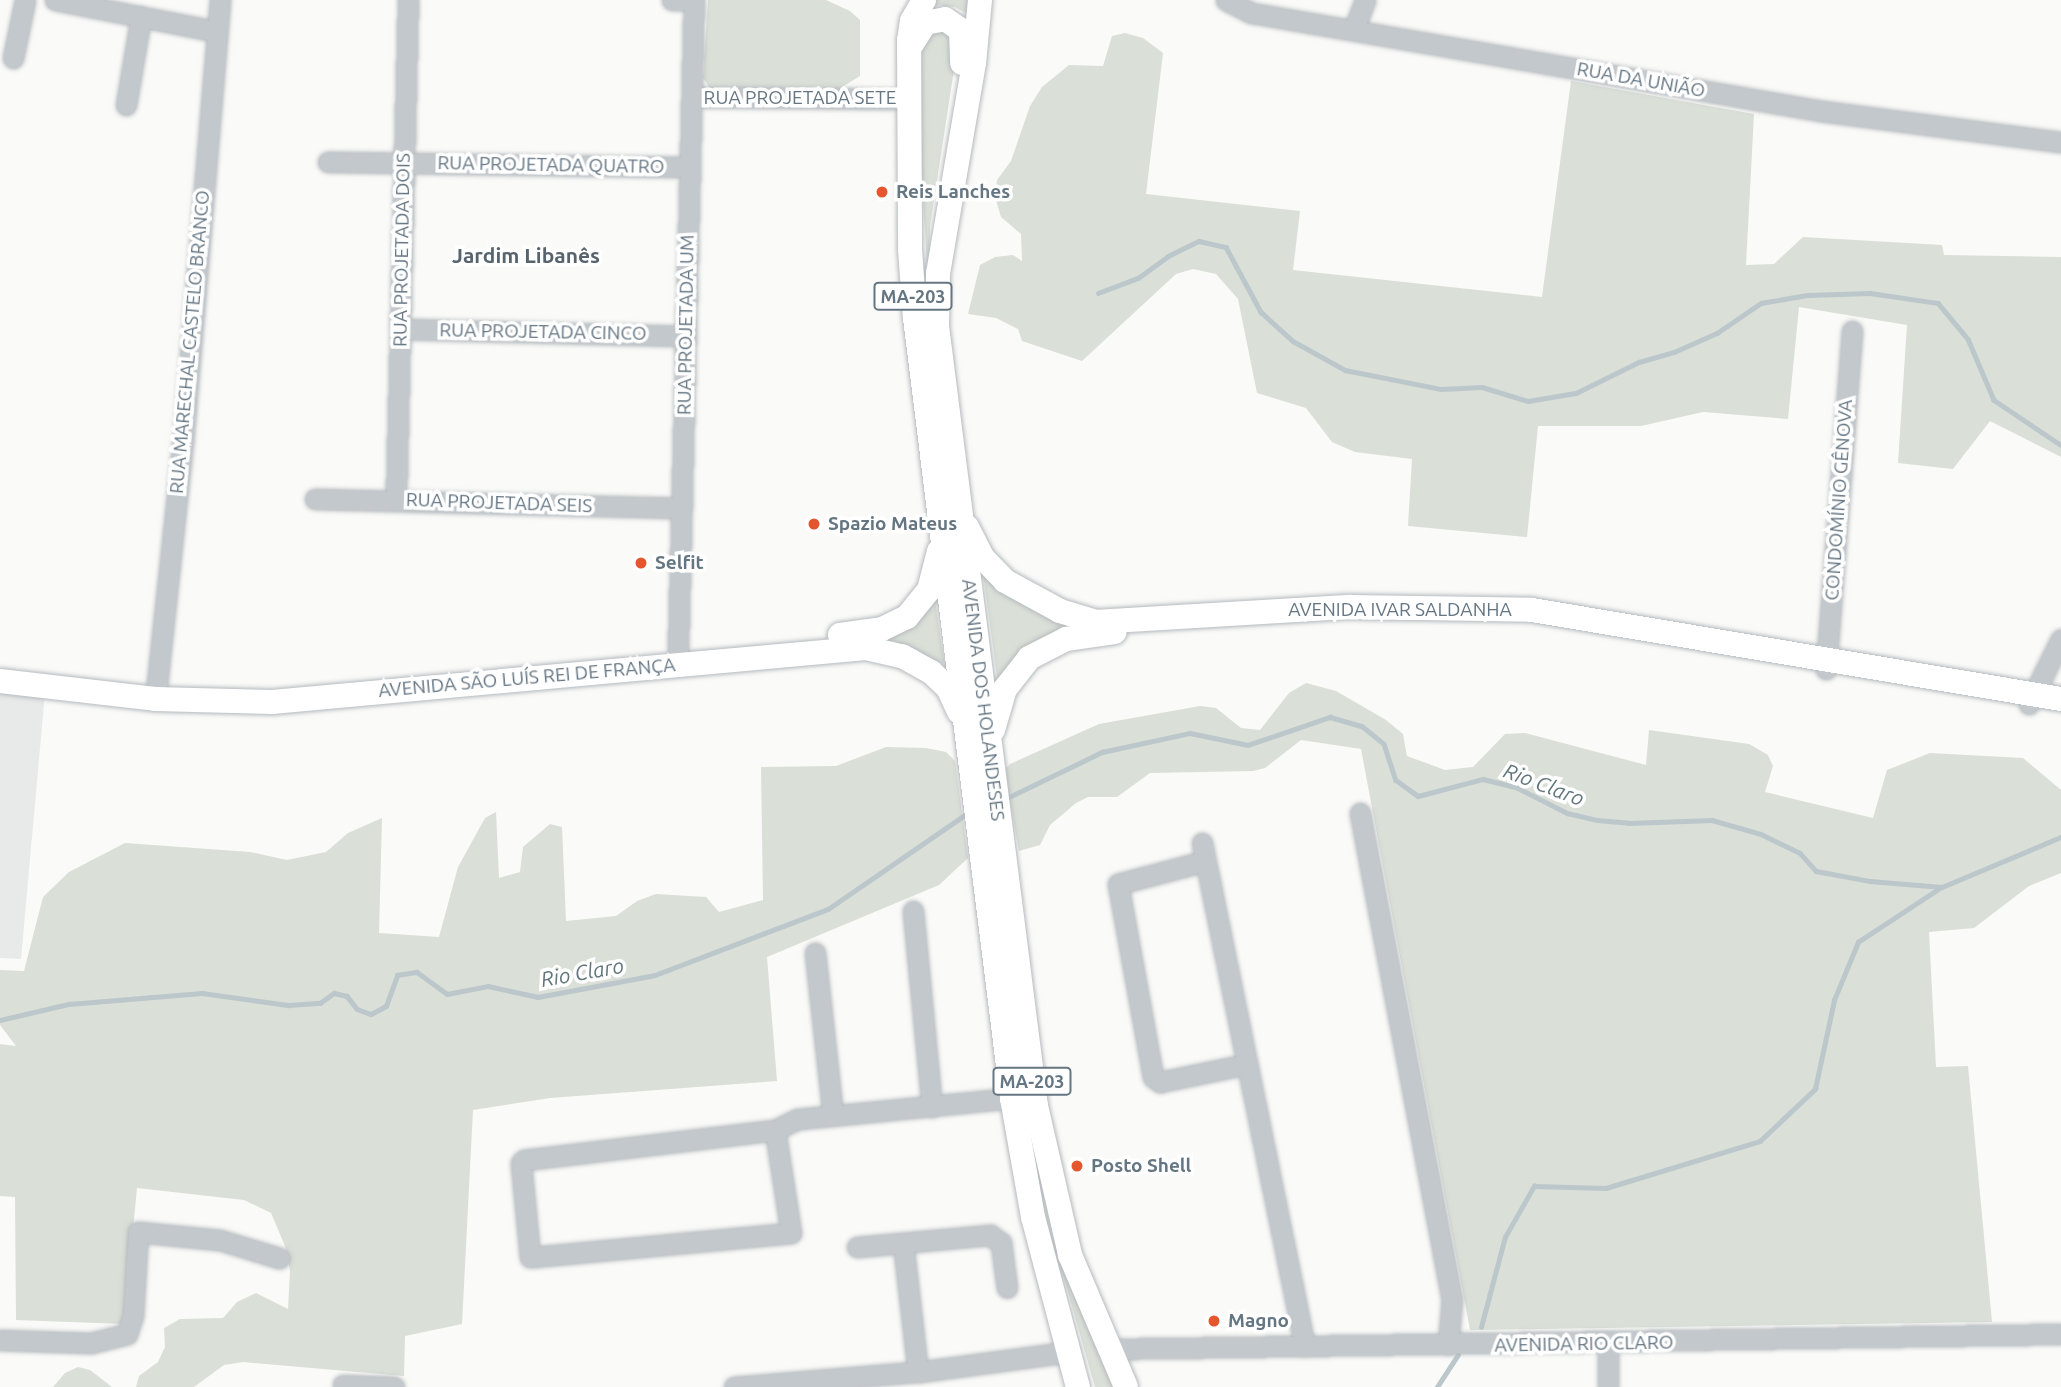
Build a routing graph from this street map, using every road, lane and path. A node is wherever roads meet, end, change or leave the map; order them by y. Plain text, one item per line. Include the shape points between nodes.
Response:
1 (25, 0) edge
2 (55, 0) edge
3 (220, 0) edge
4 (408, 0) edge
5 (672, 0) edge
6 (694, 0) edge
7 (924, 0) edge
8 (980, 0) edge
9 (1226, 0) edge
10 (1365, 0) edge
11 (141, 16) junction
12 (1354, 29) junction
13 (215, 31) junction
14 (13, 58) dead end
15 (908, 67) junction
16 (692, 97) junction
17 (908, 99) junction
18 (126, 105) dead end
19 (2061, 142) edge
20 (328, 162) dead end
21 (404, 164) junction
22 (690, 167) junction
23 (938, 273) junction
24 (400, 329) junction
25 (1852, 331) dead end
26 (686, 336) junction
27 (316, 499) dead end
28 (396, 500) junction
29 (958, 500) junction
30 (682, 508) junction
31 (941, 523) junction
32 (2061, 639) edge
33 (678, 650) junction
34 (0, 664) edge
35 (1826, 664) junction
36 (0, 681) edge
37 (157, 684) junction
38 (2031, 699) junction
39 (2061, 699) edge
40 (2061, 709) edge
41 (982, 771) junction
42 (1360, 813) dead end
43 (913, 911) dead end
44 (815, 953) dead end
45 (1247, 1064) junction
46 (1012, 1098) junction
47 (932, 1107) junction
48 (833, 1115) junction
49 (775, 1130) junction
50 (903, 1243) junction
51 (857, 1247) dead end
52 (279, 1258) dead end
53 (1007, 1288) dead end
54 (2061, 1334) edge
55 (0, 1340) edge
56 (1608, 1344) junction
57 (1448, 1345) junction
58 (1305, 1347) junction
59 (1107, 1349) junction
60 (1068, 1352) junction
61 (918, 1372) junction
62 (343, 1385) dead end
63 (394, 1387) edge
64 (734, 1387) edge
65 (1078, 1387) edge
66 (1126, 1387) edge
67 (1608, 1387) edge

1 - 14 street
2 - 11 street
3 - 13 street, RUA MARECHAL CASTELO BRANCO
4 - 21 street, RUA PROJETADA DOIS
5 - 6 street
6 - 16 street, RUA PROJETADA UM
7 - 15 main road, AVENIDA DOS HOLANDESES / MA-203 via 910,28
8 - 23 main road, AVENIDA DOS HOLANDESES / MA-203 via 974,63
9 - 12 street, RUA DA UNIÃO via 1252,13
10 - 12 street
11 - 13 street
11 - 18 street
12 - 19 street, RUA DA UNIÃO via 1821,111
13 - 37 street, RUA MARECHAL CASTELO BRANCO via 183,441
15 - 17 main road, AVENIDA DOS HOLANDESES / MA-203
15 - 23 main road via 915,37 925,23 945,19 961,30 964,50
16 - 17 street, RUA PROJETADA SETE
16 - 22 street, RUA PROJETADA UM
17 - 31 main road, AVENIDA DOS HOLANDESES / MA-203 via 912,285
20 - 21 street, RUA PROJETADA QUATRO
21 - 22 street, RUA PROJETADA QUATRO
21 - 24 street, RUA PROJETADA DOIS
22 - 26 street, RUA PROJETADA UM
23 - 29 main road, AVENIDA DOS HOLANDESES / MA-203 via 937,326
24 - 26 street, RUA PROJETADA CINCO
24 - 28 street, RUA PROJETADA DOIS
25 - 35 street, CONDOMÍNIO GÊNOVA
26 - 30 street, RUA PROJETADA UM
27 - 28 street, RUA PROJETADA SEIS
28 - 30 street, RUA PROJETADA SEIS
29 - 35 main road, AVENIDA IVAR SALDANHA via 976,547 997,574 1042,602 1095,622 1351,607 1518,609
29 - 41 main road, AVENIDA DOS HOLANDESES / MA-203
30 - 33 street, RUA PROJETADA UM
31 - 33 main road, AVENIDA SÃO LUÍS REI DE FRANÇA via 929,590 916,609 895,624 872,632
31 - 41 main road, AVENIDA DOS HOLANDESES / MA-203
32 - 38 street
33 - 37 main road, AVENIDA SÃO LUÍS REI DE FRANÇA via 272,688
34 - 37 main road, AVENIDA SÃO LUÍS REI DE FRANÇA
35 - 38 main road, AVENIDA IVAR SALDANHA
35 - 41 main road, AVENIDA IVAR SALDANHA via 1530,619 1350,617 1092,634 1040,651 1012,675
36 - 41 main road, AVENIDA SÃO LUÍS REI DE FRANÇA via 191,702 272,702 866,648 902,656 943,683
38 - 39 main road, AVENIDA IVAR SALDANHA
38 - 40 main road, AVENIDA IVAR SALDANHA
41 - 46 main road, AVENIDA DOS HOLANDESES / MA-203
41 - 59 main road, AVENIDA DOS HOLANDESES / MA-203 via 1043,1145 1070,1255
42 - 57 street via 1452,1299
43 - 47 street
44 - 48 street
45 - 45 street via 1203,852 1118,884 1153,1077 1160,1082
45 - 58 street
46 - 47 street
46 - 60 main road, AVENIDA DOS HOLANDESES / MA-203 via 1033,1217
47 - 48 street
48 - 49 street via 798,1119
49 - 49 street via 522,1160 530,1257 791,1233
50 - 51 street
50 - 53 street via 997,1237
50 - 61 street
52 - 55 street via 219,1240 138,1232 133,1315 127,1334 91,1343
54 - 56 street, AVENIDA RIO CLARO
56 - 57 street, AVENIDA RIO CLARO
56 - 67 street
57 - 58 street, AVENIDA RIO CLARO
58 - 59 street, AVENIDA RIO CLARO
59 - 66 main road, AVENIDA DOS HOLANDESES / MA-203
60 - 61 street
60 - 65 main road, AVENIDA DOS HOLANDESES / MA-203
61 - 64 street
62 - 63 street

